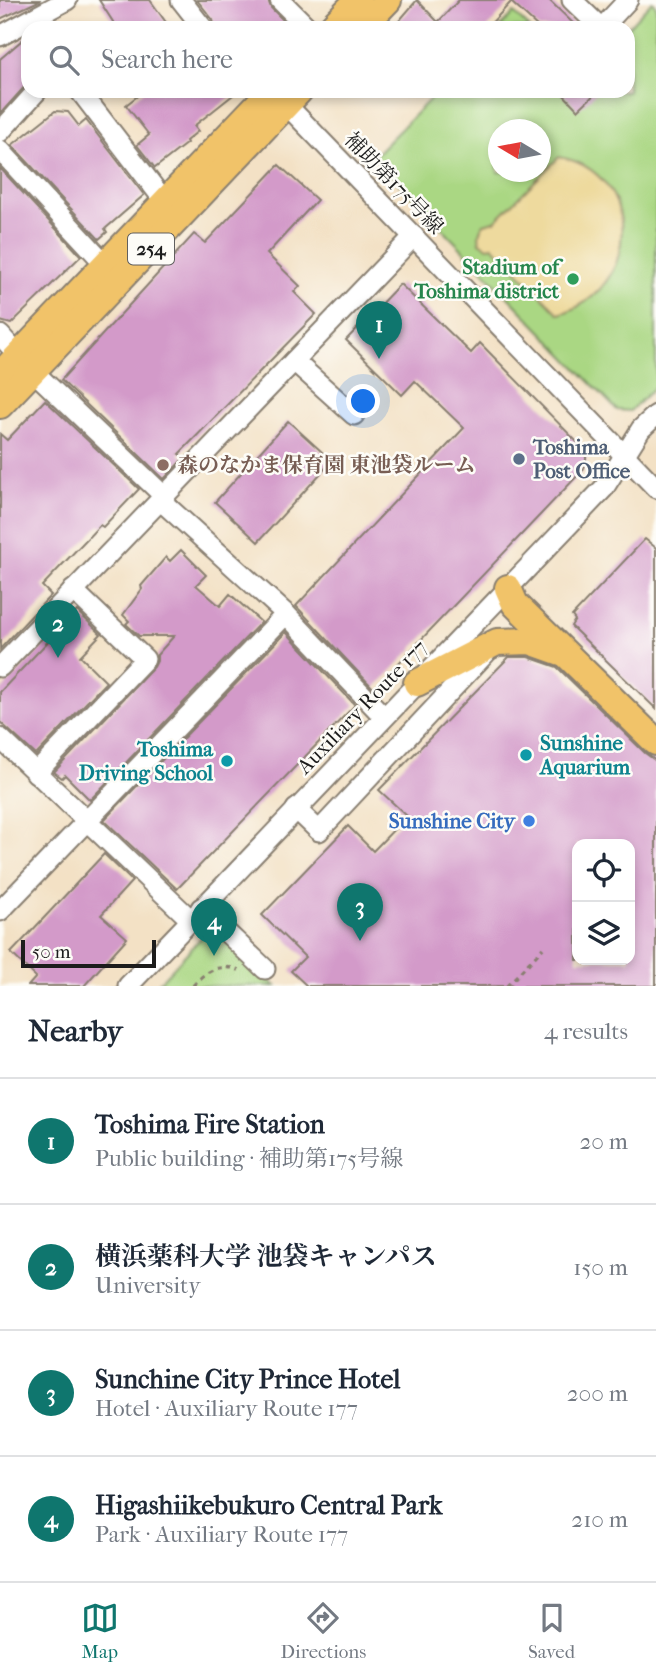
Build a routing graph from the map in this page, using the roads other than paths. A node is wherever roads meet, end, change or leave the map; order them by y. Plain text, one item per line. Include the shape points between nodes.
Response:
1 (67, 0) edge
2 (181, 0) edge
3 (280, 0) edge
4 (358, 0) edge
5 (388, 0) edge
6 (572, 0) edge
7 (628, 0) edge
8 (38, 21) edge
9 (198, 21) edge
10 (301, 21) edge
11 (338, 21) edge
12 (368, 21) edge
13 (594, 21) edge
14 (608, 21) edge
15 (21, 28) edge
16 (0, 35) edge
17 (31, 98) edge
18 (85, 98) edge
19 (271, 98) edge
20 (271, 98) edge
21 (277, 98) edge
22 (0, 132) edge
23 (0, 150) edge
24 (166, 202) junction
25 (414, 236) junction
26 (106, 265) junction
27 (0, 335) edge
28 (294, 361) junction
29 (26, 363) junction
30 (0, 375) edge
31 (0, 405) edge
32 (354, 415) dead end
33 (656, 415) edge
34 (625, 455) junction
35 (656, 488) edge
36 (162, 498) junction
37 (508, 588) junction
38 (73, 590) junction
39 (286, 614) junction
40 (497, 642) junction
41 (566, 654) junction
42 (0, 667) edge
43 (417, 683) junction
44 (384, 717) junction
45 (656, 724) edge
46 (0, 738) edge
47 (656, 742) edge
48 (36, 773) junction
49 (296, 809) junction
50 (86, 821) junction
51 (0, 911) edge
52 (195, 914) junction
53 (265, 969) dead end
54 (128, 986) edge

1 - 8 street
2 - 9 street
3 - 10 street
4 - 11 highway
5 - 12 highway
6 - 13 street
7 - 14 street
15 - 16 street
17 - 22 street
18 - 24 street
19 - 24 highway, 254
20 - 29 highway, 254
21 - 25 street, 補助第175号線
23 - 26 street
24 - 26 highway, 254
25 - 28 street
25 - 34 street, 補助第175号線
26 - 29 highway, 254
27 - 29 street
28 - 32 street
28 - 36 street
29 - 30 highway, 254
29 - 31 highway, 254
29 - 36 street
33 - 34 street, Auxiliary Route 177
34 - 35 street, 補助第175号線
34 - 37 street, Auxiliary Route 177 via 604,488
36 - 38 street
36 - 39 street
37 - 41 highway via 515,604
37 - 43 street, Auxiliary Route 177
37 - 45 highway via 522,594
38 - 42 street
38 - 48 street via 145,659
39 - 44 street
39 - 50 street
40 - 41 highway via 530,641
40 - 43 highway
40 - 49 street via 319,831
41 - 47 highway
43 - 44 street, Auxiliary Route 177
44 - 49 street, Auxiliary Route 177
46 - 48 street
48 - 50 street
49 - 52 street, Auxiliary Route 177
50 - 51 street
50 - 52 street
52 - 53 street
52 - 54 street, Auxiliary Route 177

